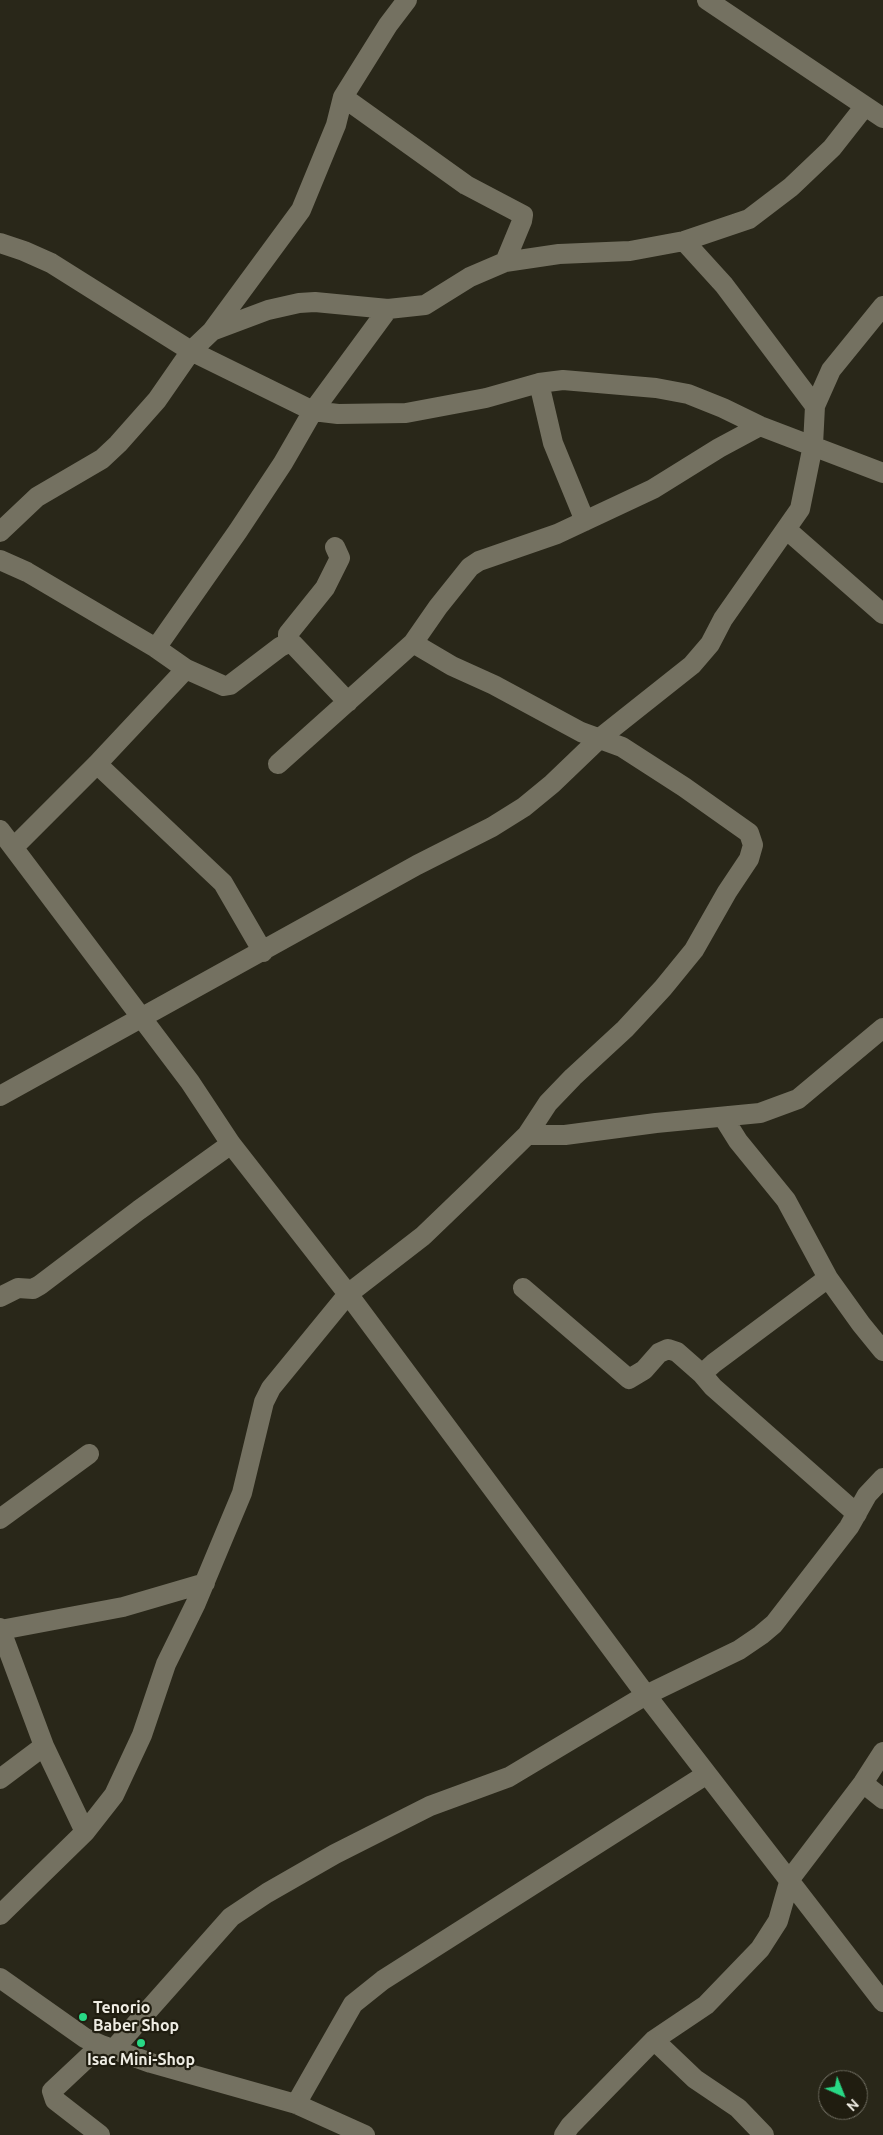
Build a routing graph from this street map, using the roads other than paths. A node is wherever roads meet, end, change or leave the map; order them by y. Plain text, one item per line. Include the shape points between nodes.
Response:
1 (407, 0) edge
2 (710, 1) edge
3 (343, 97) junction
4 (865, 106) junction
5 (883, 118) edge
6 (684, 241) junction
7 (0, 243) edge
8 (504, 262) junction
9 (883, 306) edge
10 (388, 309) junction
11 (212, 331) junction
12 (191, 351) junction
13 (539, 383) junction
14 (815, 406) junction
15 (313, 411) junction
16 (760, 426) junction
17 (813, 445) junction
18 (883, 473) edge
19 (585, 521) junction
20 (786, 529) junction
21 (0, 532) edge
22 (335, 547) dead end
23 (0, 560) edge
24 (883, 614) edge
25 (288, 643) junction
26 (413, 643) junction
27 (156, 648) junction
28 (186, 669) junction
29 (348, 702) junction
30 (600, 738) junction
31 (97, 764) junction
32 (278, 764) dead end
33 (0, 830) edge
34 (14, 847) junction
35 (263, 952) junction
36 (142, 1018) junction
37 (883, 1028) edge
38 (0, 1096) edge
39 (723, 1117) junction
40 (527, 1135) junction
41 (230, 1144) junction
42 (828, 1278) junction
43 (523, 1288) dead end
44 (348, 1294) junction
45 (0, 1296) edge
46 (883, 1351) edge
47 (702, 1374) junction
48 (89, 1454) dead end
49 (883, 1478) edge
50 (857, 1514) junction
51 (0, 1519) edge
52 (205, 1583) junction
53 (2, 1640) edge
54 (646, 1695) junction
55 (44, 1746) junction
56 (883, 1752) edge
57 (708, 1774) junction
58 (0, 1779) edge
59 (863, 1783) junction
60 (883, 1799) edge
61 (84, 1832) junction
62 (790, 1879) junction
63 (0, 1915) edge
64 (0, 1978) edge
65 (883, 2002) edge
66 (654, 2040) junction
67 (107, 2048) junction
68 (296, 2104) junction
69 (100, 2135) edge
70 (365, 2135) edge
71 (564, 2135) edge
72 (764, 2135) edge

1 - 3 street
2 - 4 street
3 - 8 street via 466,185 523,215
3 - 11 street via 336,125 301,210
4 - 5 street
4 - 6 street via 792,187 749,219
6 - 8 street via 630,251 559,254
6 - 14 street via 724,285
7 - 12 street via 51,263
8 - 10 street via 470,277 425,305
9 - 14 street via 831,370
10 - 11 street via 299,303 268,310
10 - 15 street
11 - 12 street
12 - 15 street
12 - 21 street via 157,400 118,444 102,458 37,497
13 - 15 street via 486,398 406,413
13 - 16 street via 563,380 688,394
13 - 19 street via 553,443
14 - 17 street
15 - 27 street via 238,531
16 - 17 street
16 - 19 street via 653,489
17 - 18 street
17 - 20 street via 800,509
19 - 26 street via 478,561 438,607
20 - 24 street
20 - 30 street via 723,619 710,644 692,665
22 - 25 street via 340,558 326,588 288,634
23 - 27 street via 27,572
25 - 28 street via 230,685 224,686
25 - 29 street via 293,644
26 - 29 street
26 - 30 street via 581,732
27 - 28 street
28 - 31 street
29 - 32 street
30 - 35 street via 524,807
30 - 40 street via 622,747 684,787 749,833 754,845 749,859 726,892 694,950 625,1028 548,1103
31 - 34 street
31 - 35 street via 224,884
33 - 34 street
34 - 36 street
35 - 36 street
36 - 38 street
36 - 41 street via 190,1082
37 - 39 street via 798,1099 760,1114
39 - 40 street via 565,1135
39 - 42 street via 738,1141 786,1200
40 - 44 street via 423,1236
41 - 44 street
41 - 45 street via 40,1285 33,1289 18,1288
42 - 46 street
42 - 47 street
43 - 47 street via 629,1379 668,1348
44 - 52 street via 271,1388 264,1402 242,1493
44 - 54 street
47 - 50 street
48 - 51 street
49 - 50 street via 867,1495
50 - 54 street via 774,1624 762,1635 731,1654
52 - 53 street
52 - 61 street via 166,1664 142,1735 114,1795
53 - 55 street
54 - 57 street
54 - 67 street via 509,1777 430,1806 335,1854 231,1917
55 - 58 street
55 - 61 street
56 - 59 street
57 - 62 street
57 - 68 street via 383,1980 353,2004
59 - 60 street
59 - 62 street
61 - 63 street
62 - 65 street
62 - 66 street via 778,1921 760,1948 706,2004
64 - 67 street via 85,2038
66 - 71 street via 618,2074
66 - 72 street via 695,2079 738,2108
67 - 68 street
67 - 69 street via 52,2091 56,2100
68 - 70 street

